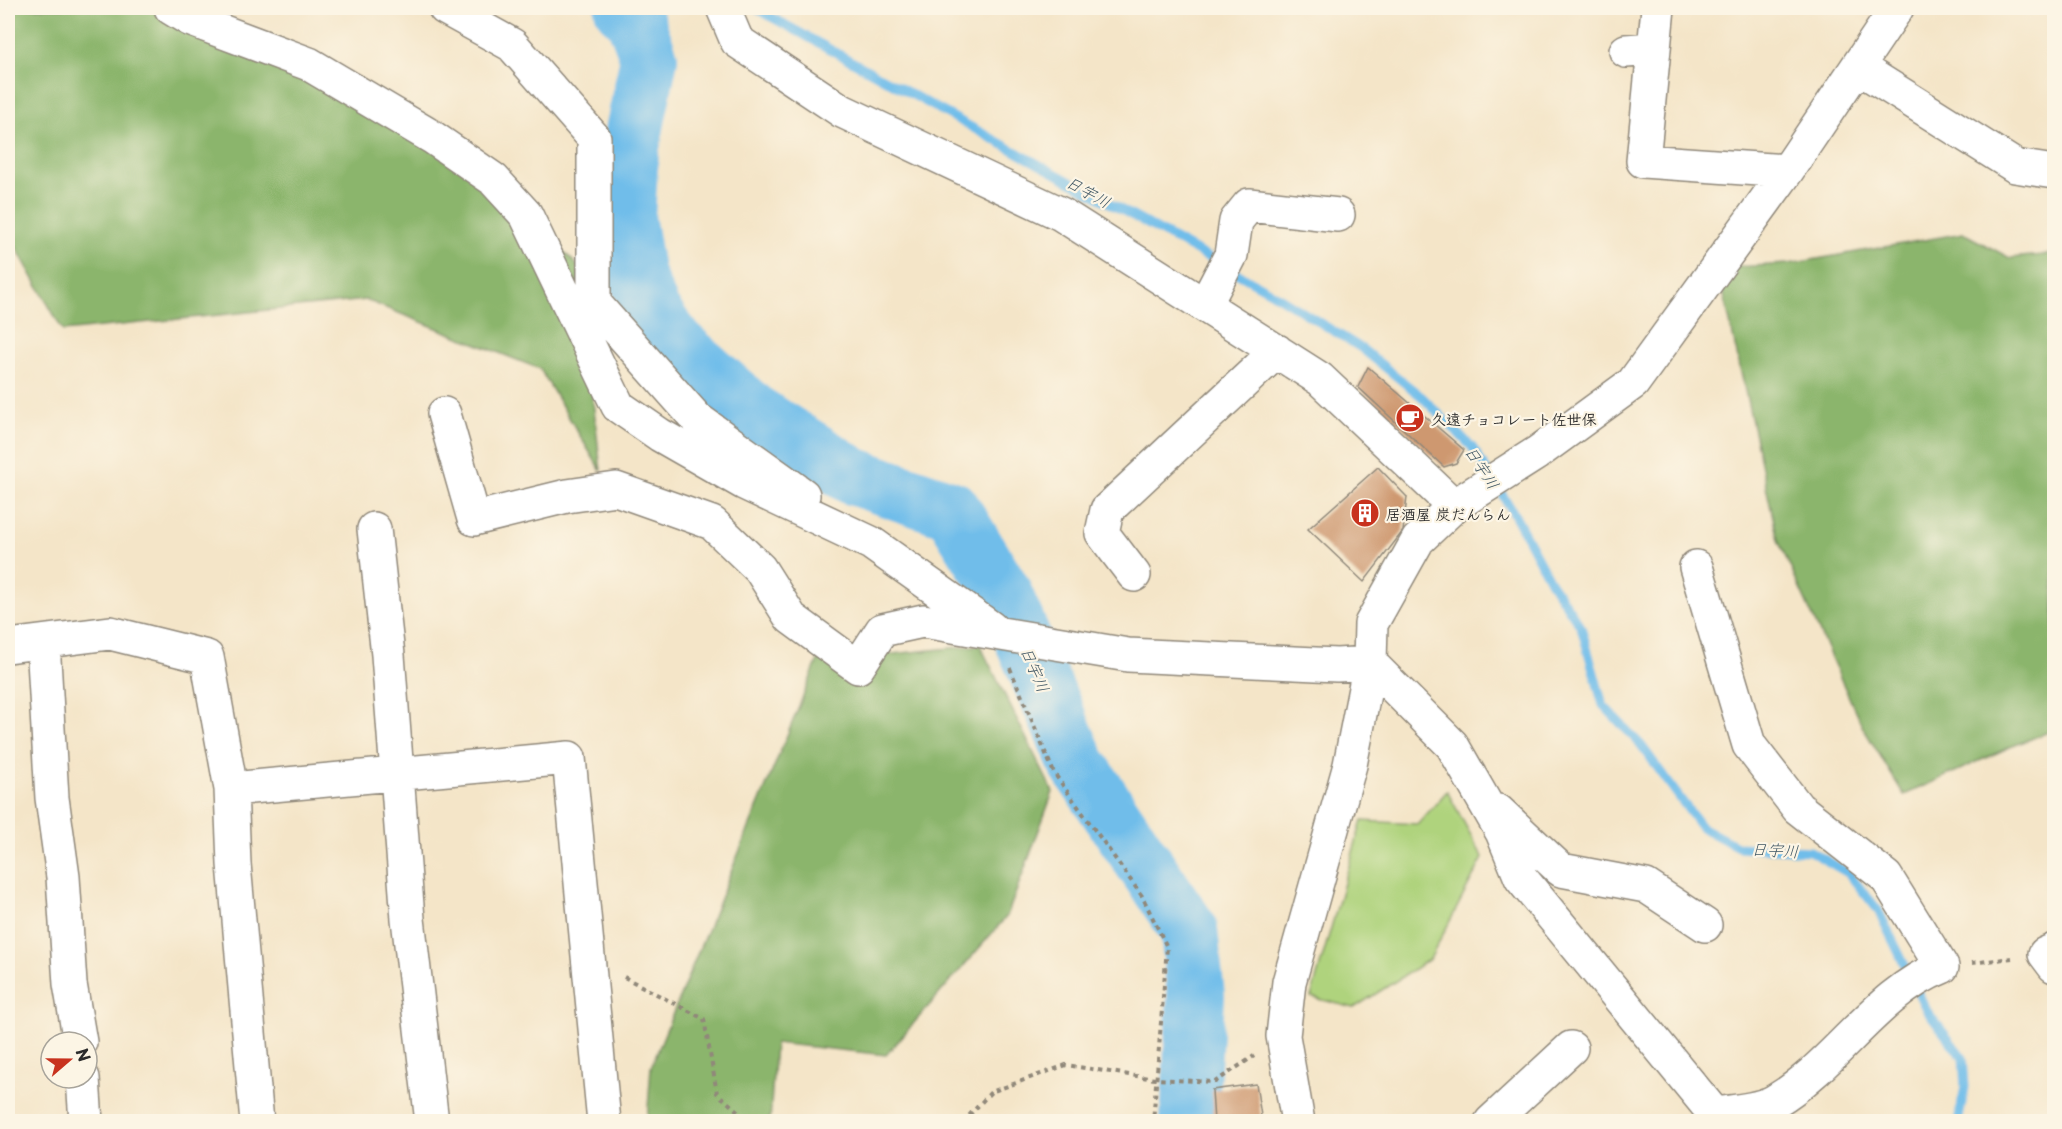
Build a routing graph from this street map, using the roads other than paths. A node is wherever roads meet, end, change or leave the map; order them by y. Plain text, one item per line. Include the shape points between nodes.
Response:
1 (171, 8) edge
2 (445, 8) edge
3 (1658, 8) edge
4 (1897, 8) edge
5 (726, 14) edge
6 (1858, 67) junction
7 (1787, 171) junction
8 (2055, 172) edge
9 (1338, 215) dead end
10 (1210, 295) junction
11 (1276, 351) junction
12 (444, 414) dead end
13 (1465, 499) junction
14 (374, 529) dead end
15 (871, 543) junction
16 (1696, 567) dead end
17 (1134, 575) dead end
18 (995, 631) junction
19 (43, 642) junction
20 (8, 646) edge
21 (1370, 663) junction
22 (397, 774) junction
23 (231, 789) junction
24 (1482, 796) junction
25 (1705, 925) dead end
26 (78, 1030) edge
27 (1570, 1048) dead end
28 (84, 1090) edge
29 (1780, 1112) edge
30 (1719, 1118) edge
31 (86, 1122) edge
32 (257, 1122) edge
33 (432, 1122) edge
34 (604, 1122) edge
35 (1298, 1122) edge
36 (1491, 1122) edge

1 - 15 street via 189,19 309,64 432,137 493,179 526,215 618,406 744,483
2 - 15 street via 512,45 594,138 594,303 697,419
3 - 7 street via 1640,50 1643,161
4 - 6 street
5 - 10 street via 737,40 842,111 1061,214
6 - 7 street
6 - 8 street via 2015,166
7 - 13 street via 1633,383
9 - 10 street via 1249,205 1236,220 1232,255
10 - 11 street
11 - 13 street via 1320,379
11 - 17 street via 1107,510 1102,533
12 - 18 street via 474,519 567,496 616,489 712,523 760,568 791,618 858,667 882,630 922,621
13 - 21 street via 1418,540 1371,624
14 - 22 street
15 - 18 street
16 - 29 street via 1749,745 1798,808 1886,877 1923,976 1835,1054
18 - 21 street via 1128,655 1337,665
19 - 20 street
19 - 23 street via 110,633 207,657
19 - 26 street via 52,798
21 - 24 street via 1452,745
21 - 35 street via 1350,765 1289,982 1283,1036
22 - 23 street
22 - 33 street via 408,919
22 - 34 street via 569,758
23 - 32 street
24 - 25 street via 1561,870 1646,886
24 - 30 street via 1521,879
27 - 36 street
28 - 31 street
29 - 30 street

